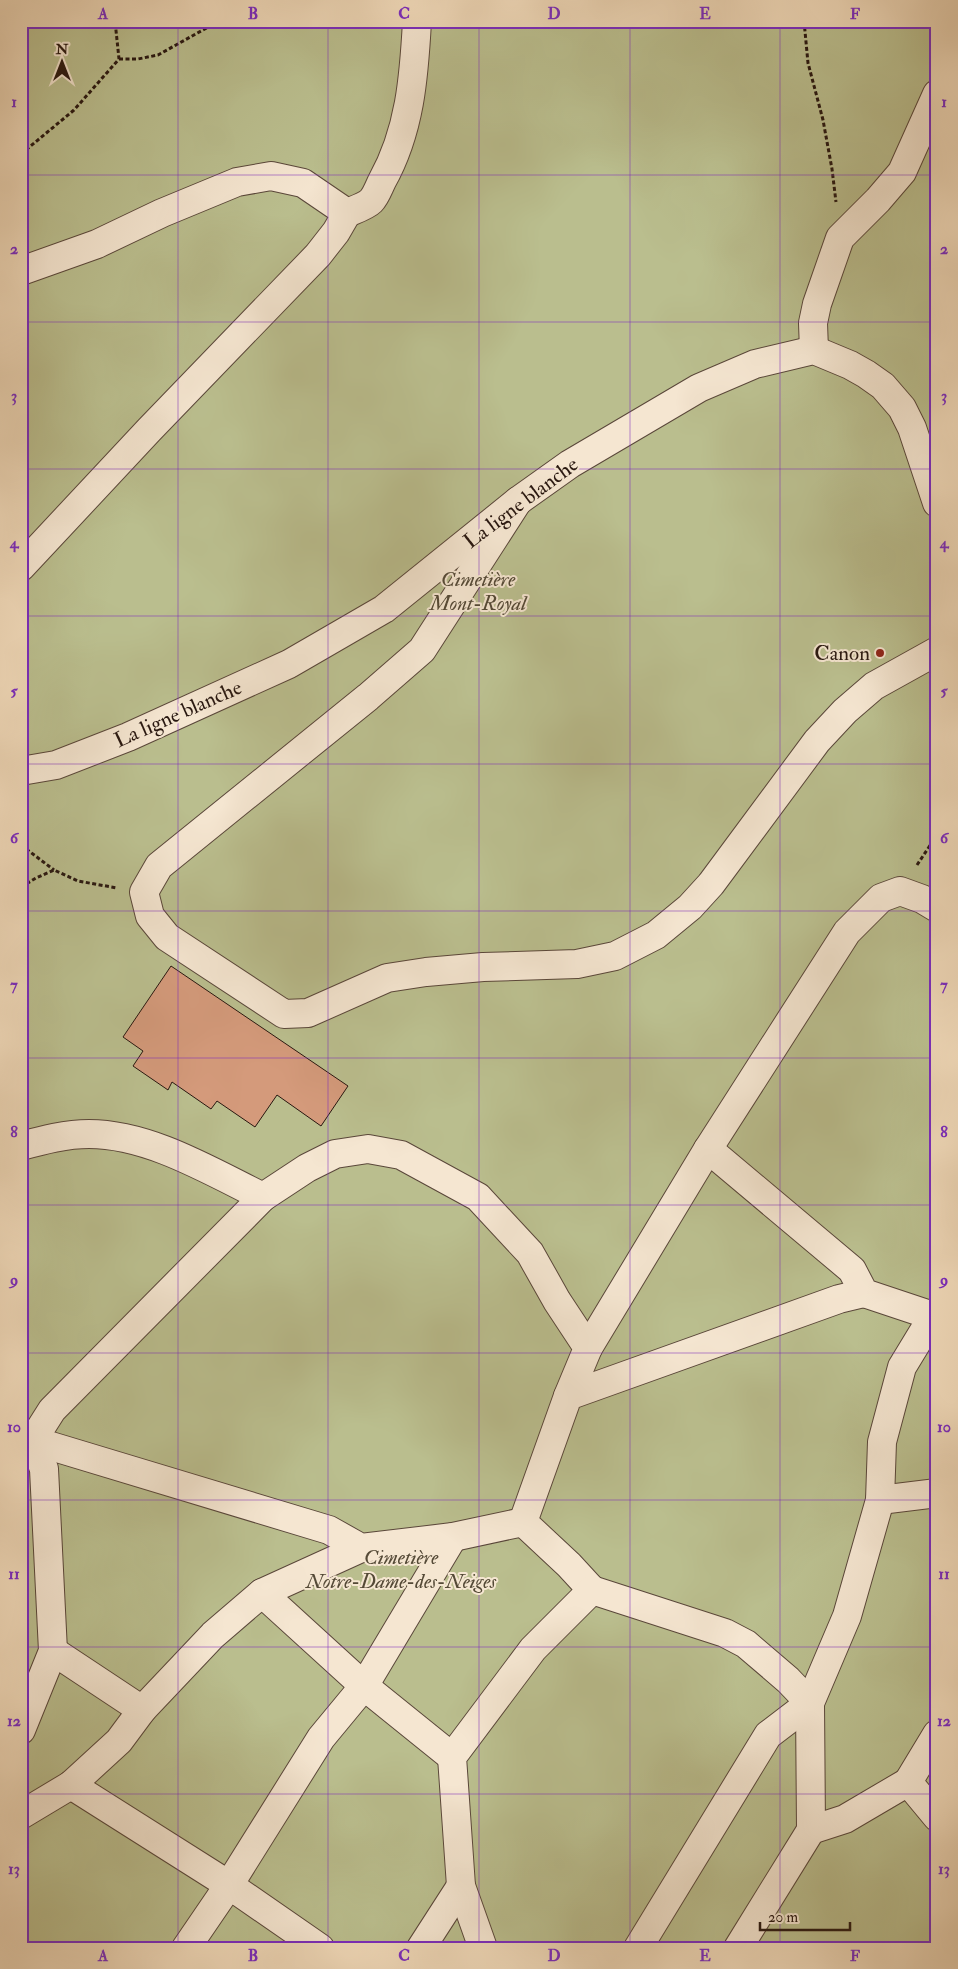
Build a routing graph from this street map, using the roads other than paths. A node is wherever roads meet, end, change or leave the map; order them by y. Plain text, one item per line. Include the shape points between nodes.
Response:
1 (417, 21) edge
2 (937, 94) edge
3 (347, 213) junction
4 (21, 271) edge
5 (814, 350) junction
6 (518, 501) junction
7 (937, 503) edge
8 (21, 567) edge
9 (937, 652) edge
10 (21, 771) edge
11 (937, 908) edge
12 (21, 1146) edge
13 (708, 1148) junction
14 (263, 1197) junction
15 (864, 1293) junction
16 (935, 1315) edge
17 (588, 1348) junction
18 (568, 1396) junction
19 (25, 1442) edge
20 (937, 1493) edge
21 (880, 1500) junction
22 (523, 1522) junction
23 (453, 1537) junction
24 (361, 1548) junction
25 (592, 1590) junction
26 (262, 1593) junction
27 (53, 1651) junction
28 (364, 1686) junction
29 (810, 1704) junction
30 (142, 1710) junction
31 (21, 1730) edge
32 (937, 1734) edge
33 (452, 1757) junction
34 (908, 1782) junction
35 (71, 1784) junction
36 (21, 1815) edge
37 (937, 1817) edge
38 (811, 1830) junction
39 (229, 1886) junction
40 (461, 1886) junction
41 (186, 1948) edge
42 (320, 1948) edge
43 (421, 1948) edge
44 (484, 1948) edge
45 (638, 1948) edge
46 (738, 1948) edge

1 - 3 lane via 413,83 400,144 371,201
2 - 5 lane via 902,172 840,238 817,304 813,323
3 - 4 lane via 303,183 271,176 237,182 97,244
3 - 8 lane via 318,255
5 - 6 lane, La ligne blanche via 755,364 699,388 570,464
5 - 7 lane via 866,374 884,386 902,408
6 - 9 lane via 422,650 159,866 144,892 150,916 167,937 284,1014 308,1013 387,978 483,966 578,964 615,956 656,935 690,907 711,884 817,741 845,711 874,686
6 - 10 lane, La ligne blanche via 384,609 289,664 128,737 56,765
11 - 13 lane via 900,891 881,898 847,932
12 - 14 lane via 51,1138 89,1134 142,1141
13 - 15 lane via 852,1270
13 - 17 lane
14 - 17 lane via 335,1154 368,1148 401,1154 478,1197 530,1253
14 - 19 lane via 52,1410
15 - 16 lane
15 - 18 lane via 839,1299
16 - 21 lane via 902,1367 882,1442
17 - 18 lane
18 - 22 lane
19 - 24 lane via 329,1530
19 - 27 lane via 44,1469
20 - 21 lane
21 - 29 lane via 847,1616
22 - 23 lane
22 - 25 lane
23 - 24 lane
23 - 28 lane
24 - 26 lane
25 - 29 lane via 725,1633 746,1644
25 - 33 lane via 533,1649
26 - 28 lane
26 - 30 lane via 213,1635
27 - 30 lane
27 - 31 lane
28 - 33 lane
28 - 39 lane via 321,1738
29 - 38 lane
29 - 45 lane via 768,1735
30 - 35 lane via 119,1741
32 - 34 lane
33 - 40 lane
34 - 37 lane
34 - 38 lane via 845,1819
35 - 36 lane
35 - 39 lane
38 - 46 lane
39 - 41 lane
39 - 42 lane
40 - 43 lane
40 - 44 lane

